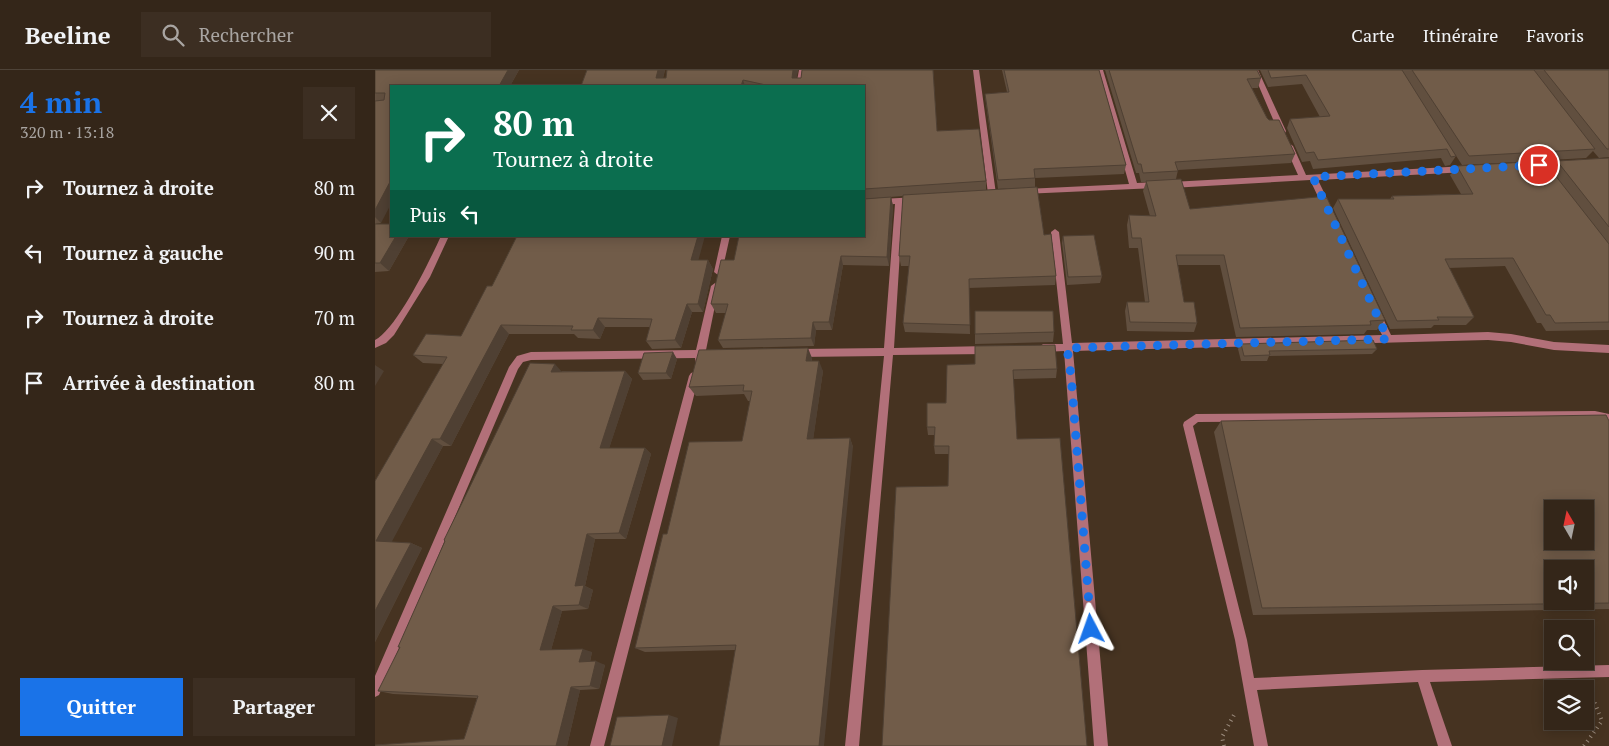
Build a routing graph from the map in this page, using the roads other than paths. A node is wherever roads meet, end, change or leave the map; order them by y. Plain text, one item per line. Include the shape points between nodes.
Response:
1 (802, 70) edge
2 (976, 70) edge
3 (1100, 70) edge
4 (1255, 70) edge
5 (800, 85) edge
6 (1453, 161) edge
7 (1476, 168) edge
8 (1458, 169) junction
9 (1313, 177) junction
10 (1303, 178) junction
11 (1135, 186) junction
12 (1021, 192) edge
13 (992, 194) junction
14 (1002, 194) edge
15 (983, 195) edge
16 (927, 199) edge
17 (899, 201) junction
18 (865, 203) edge
19 (1334, 222) edge
20 (1055, 232) dead end
21 (445, 237) edge
22 (726, 237) edge
23 (1371, 303) edge
24 (1388, 339) junction
25 (375, 344) edge
26 (1067, 348) junction
27 (1002, 349) edge
28 (1030, 349) edge
29 (1609, 349) edge
30 (889, 352) junction
31 (789, 353) edge
32 (700, 354) junction
33 (720, 354) edge
34 (1609, 418) edge
35 (1609, 671) edge
36 (1422, 676) junction
37 (1250, 684) junction
38 (375, 691) edge
39 (597, 746) edge
40 (852, 746) edge
41 (1101, 746) edge
42 (1261, 746) edge
43 (1445, 746) edge

1 - 5 street
2 - 13 street
3 - 11 street
4 - 10 street
6 - 8 street
7 - 8 street
8 - 9 street
9 - 10 street
9 - 19 street
10 - 11 street
11 - 12 street
13 - 14 street
13 - 15 street
16 - 17 street
17 - 18 street
17 - 30 street
20 - 26 street
21 - 25 street via 427,276 391,332
22 - 32 street
23 - 24 street
24 - 26 street
24 - 29 street via 1488,336 1553,346
26 - 28 street
26 - 41 street
27 - 30 street
30 - 31 street
30 - 40 street
32 - 33 street
32 - 38 street via 531,356 520,359
32 - 39 street
34 - 37 street via 1595,415 1197,418 1188,425
35 - 36 street
36 - 37 street
36 - 43 street
37 - 42 street

